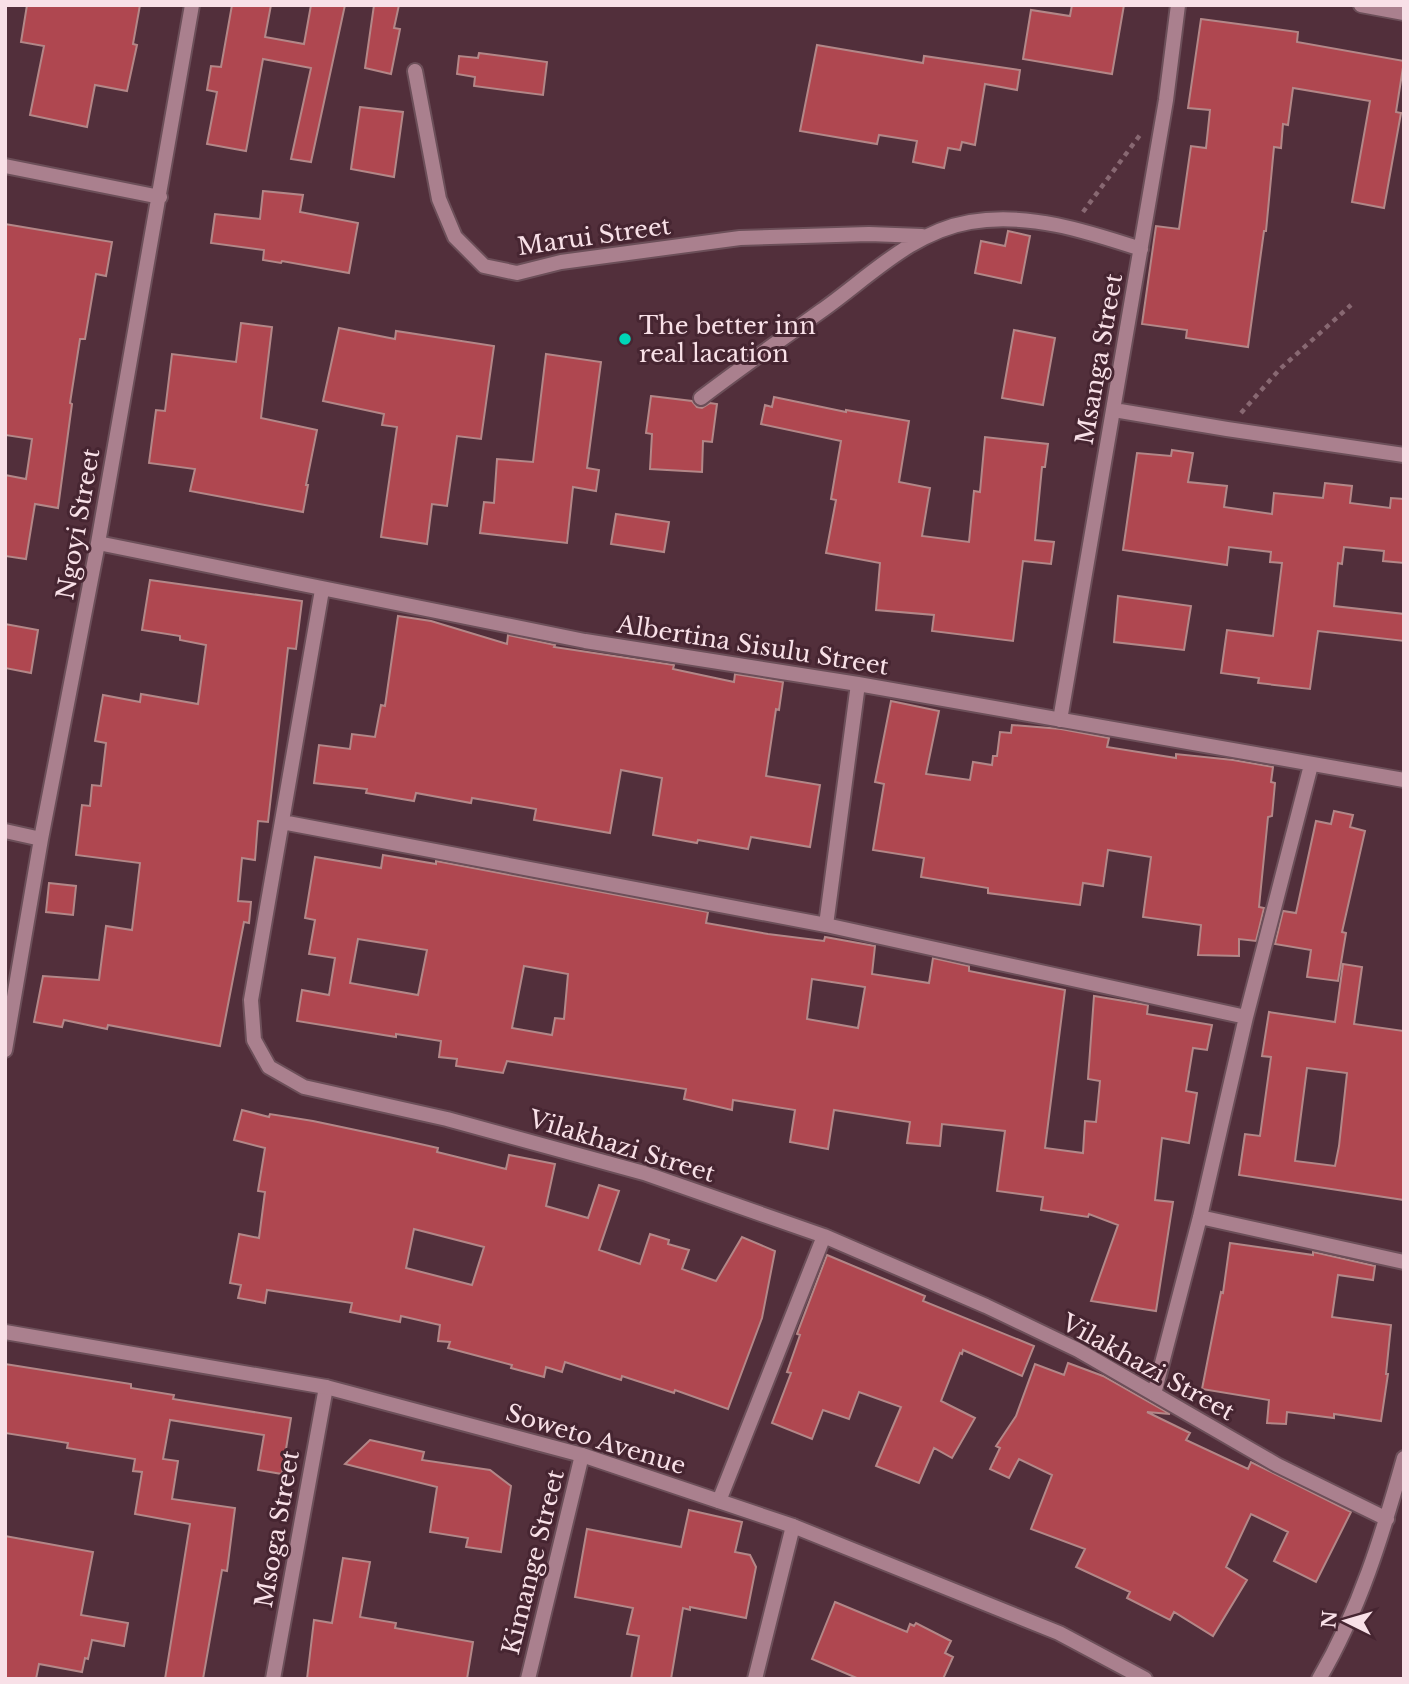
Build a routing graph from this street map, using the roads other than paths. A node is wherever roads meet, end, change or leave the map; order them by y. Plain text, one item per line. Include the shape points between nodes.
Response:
1 (192, 5) edge
2 (1178, 5) edge
3 (1361, 5) edge
4 (1404, 13) edge
5 (415, 71) dead end
6 (5, 166) edge
7 (160, 197) junction
8 (922, 236) junction
9 (1141, 249) junction
10 (701, 398) dead end
11 (1114, 410) junction
12 (1404, 455) edge
13 (98, 543) junction
14 (322, 590) junction
15 (858, 684) junction
16 (1060, 720) junction
17 (1311, 765) junction
18 (1404, 780) edge
19 (282, 822) junction
20 (5, 831) edge
21 (41, 839) junction
22 (826, 925) junction
23 (1246, 1017) junction
24 (5, 1049) edge
25 (1200, 1217) junction
26 (824, 1236) junction
27 (1404, 1262) edge
28 (5, 1332) edge
29 (326, 1387) junction
30 (1154, 1394) junction
31 (582, 1455) junction
32 (1404, 1458) edge
33 (719, 1501) junction
34 (1387, 1519) junction
35 (793, 1526) junction
36 (272, 1679) edge
37 (528, 1679) edge
38 (755, 1679) edge
39 (1145, 1679) edge
40 (1320, 1679) edge

1 - 7 street, Ngoyi Street
2 - 9 street, Msanga Street
3 - 4 street
5 - 8 street, Marui Street via 439,199 456,237 484,266 517,273 561,262 740,238
6 - 7 street
7 - 13 street, Ngoyi Street
8 - 9 street via 970,222 1018,220 1072,226
8 - 10 street
9 - 11 street, Msanga Street
11 - 12 street
11 - 16 street, Msanga Street
13 - 14 street, Albertina Sisulu Street
13 - 21 street, Ngoyi Street
14 - 15 street, Albertina Sisulu Street via 585,641
14 - 19 street, Vilakhazi Street
15 - 16 street, Albertina Sisulu Street
15 - 22 street
16 - 17 street, Albertina Sisulu Street
17 - 18 street, Albertina Sisulu Street
17 - 23 street
19 - 22 street
19 - 26 street, Vilakhazi Street via 251,1000 254,1041 269,1067 304,1087 447,1119 644,1173
20 - 21 street
21 - 24 street, Ngoyi Street
22 - 23 street
23 - 25 street
25 - 27 street
25 - 30 street
26 - 30 street, Vilakhazi Street via 1078,1350
26 - 33 street
28 - 29 street, Soweto Avenue
29 - 31 street, Soweto Avenue
29 - 36 street, Msoga Street
30 - 34 street, Vilakhazi Street via 1277,1465
31 - 33 street, Soweto Avenue
31 - 37 street, Kimange Street
32 - 34 street
33 - 35 street, Soweto Avenue
34 - 40 street via 1373,1563
35 - 38 street
35 - 39 street, Soweto Avenue via 1059,1633

